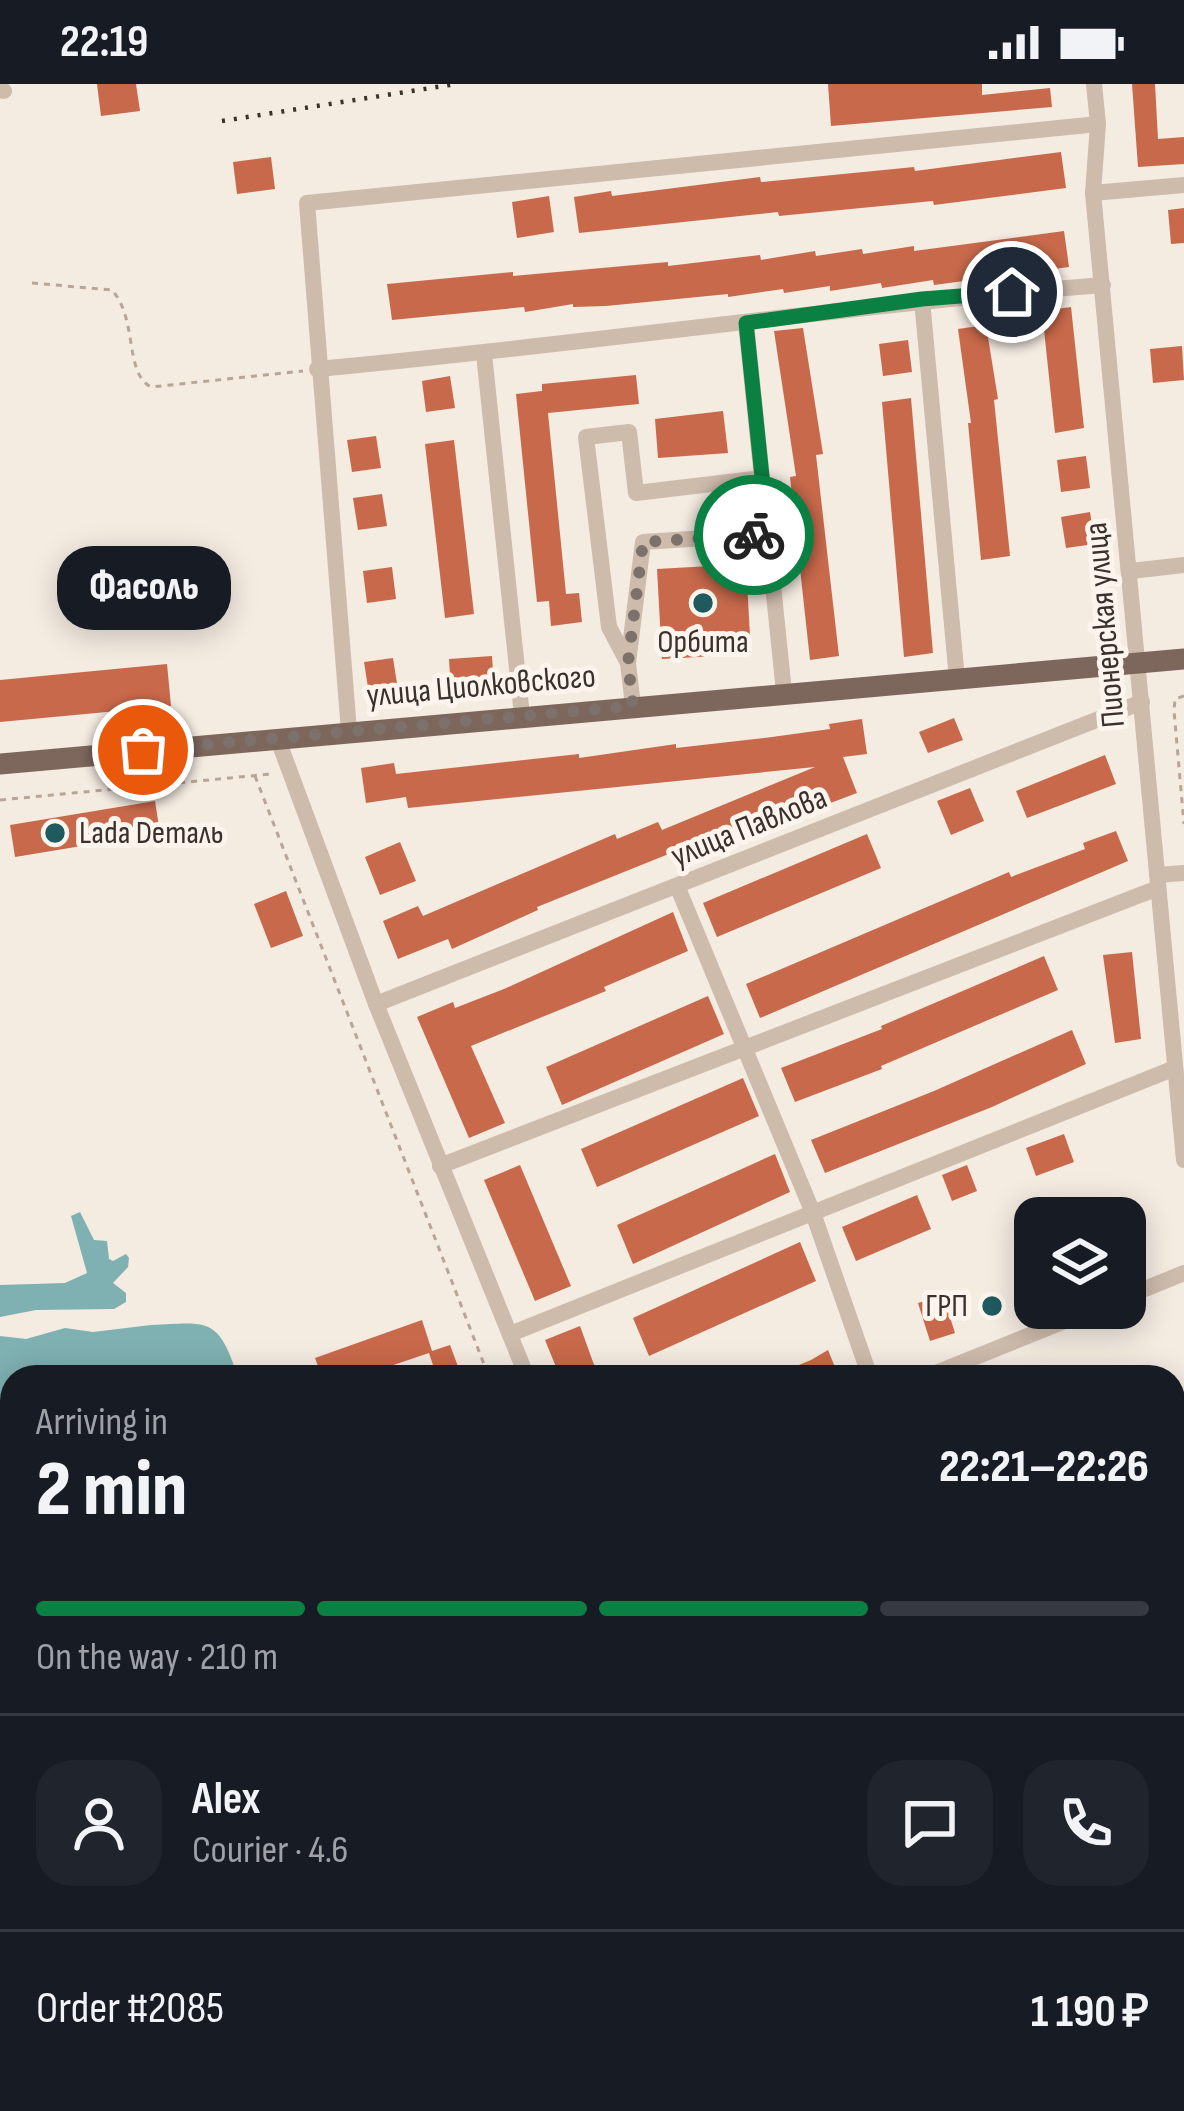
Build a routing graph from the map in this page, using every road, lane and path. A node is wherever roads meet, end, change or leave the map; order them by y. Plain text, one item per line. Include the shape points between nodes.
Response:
1 (1094, 84) edge
2 (1098, 124) junction
3 (1184, 185) edge
4 (1094, 193) junction
5 (32, 283) dead end
6 (1103, 285) junction
7 (922, 299) junction
8 (746, 323) junction
9 (484, 354) junction
10 (317, 369) junction
11 (762, 478) junction
12 (768, 534) junction
13 (1184, 565) edge
14 (1131, 571) junction
15 (1184, 659) edge
16 (628, 663) junction
17 (1138, 664) junction
18 (957, 679) junction
19 (784, 692) junction
20 (1184, 695) edge
21 (1142, 702) junction
22 (633, 706) junction
23 (522, 716) junction
24 (349, 731) junction
25 (278, 737) junction
26 (0, 764) edge
27 (290, 772) junction
28 (255, 776) junction
29 (0, 800) edge
30 (1184, 824) edge
31 (1184, 872) edge
32 (1158, 882) junction
33 (678, 888) junction
34 (376, 1004) junction
35 (744, 1047) junction
36 (1178, 1059) edge
37 (1184, 1160) edge
38 (440, 1166) junction
39 (813, 1213) junction
40 (1184, 1273) edge
41 (1146, 1288) edge
42 (1045, 1329) edge
43 (510, 1334) junction
44 (484, 1365) edge
45 (522, 1365) edge
46 (866, 1365) edge
47 (956, 1365) edge

1 - 2 street, Пионерская улица
2 - 4 street, Пионерская улица
2 - 10 street via 307,203
3 - 4 street
4 - 6 street, Пионерская улица
5 - 10 path via 112,290 129,320 135,369 151,387
6 - 7 street
6 - 14 street, Пионерская улица
7 - 8 street
7 - 18 street
8 - 9 street
8 - 11 street
9 - 10 street
9 - 23 street
10 - 24 street
11 - 12 street
11 - 16 street via 636,493 629,432 586,437 609,627
12 - 16 street via 643,542
12 - 19 street
13 - 14 street
14 - 17 street, Пионерская улица
15 - 17 main road, улица Циолковского
16 - 22 street
17 - 18 main road, улица Циолковского
17 - 21 street, Пионерская улица
18 - 19 main road, улица Циолковского
19 - 22 main road, улица Циолковского
20 - 30 path via 1174,711
21 - 32 street, Пионерская улица
21 - 33 street, улица Павлова
22 - 23 main road, улица Циолковского
23 - 24 main road, улица Циолковского
24 - 25 main road, улица Циолковского
25 - 26 main road, улица Циолковского
25 - 27 street
27 - 28 path
27 - 34 street
28 - 29 path
28 - 44 path
31 - 32 street
32 - 35 street
32 - 36 street, Пионерская улица
33 - 34 street, улица Павлова
33 - 35 street
34 - 38 street
35 - 38 street
35 - 39 street
36 - 37 street, Пионерская улица
36 - 39 street
38 - 43 street
39 - 43 street
39 - 46 street
40 - 41 street
42 - 47 street
43 - 45 street

